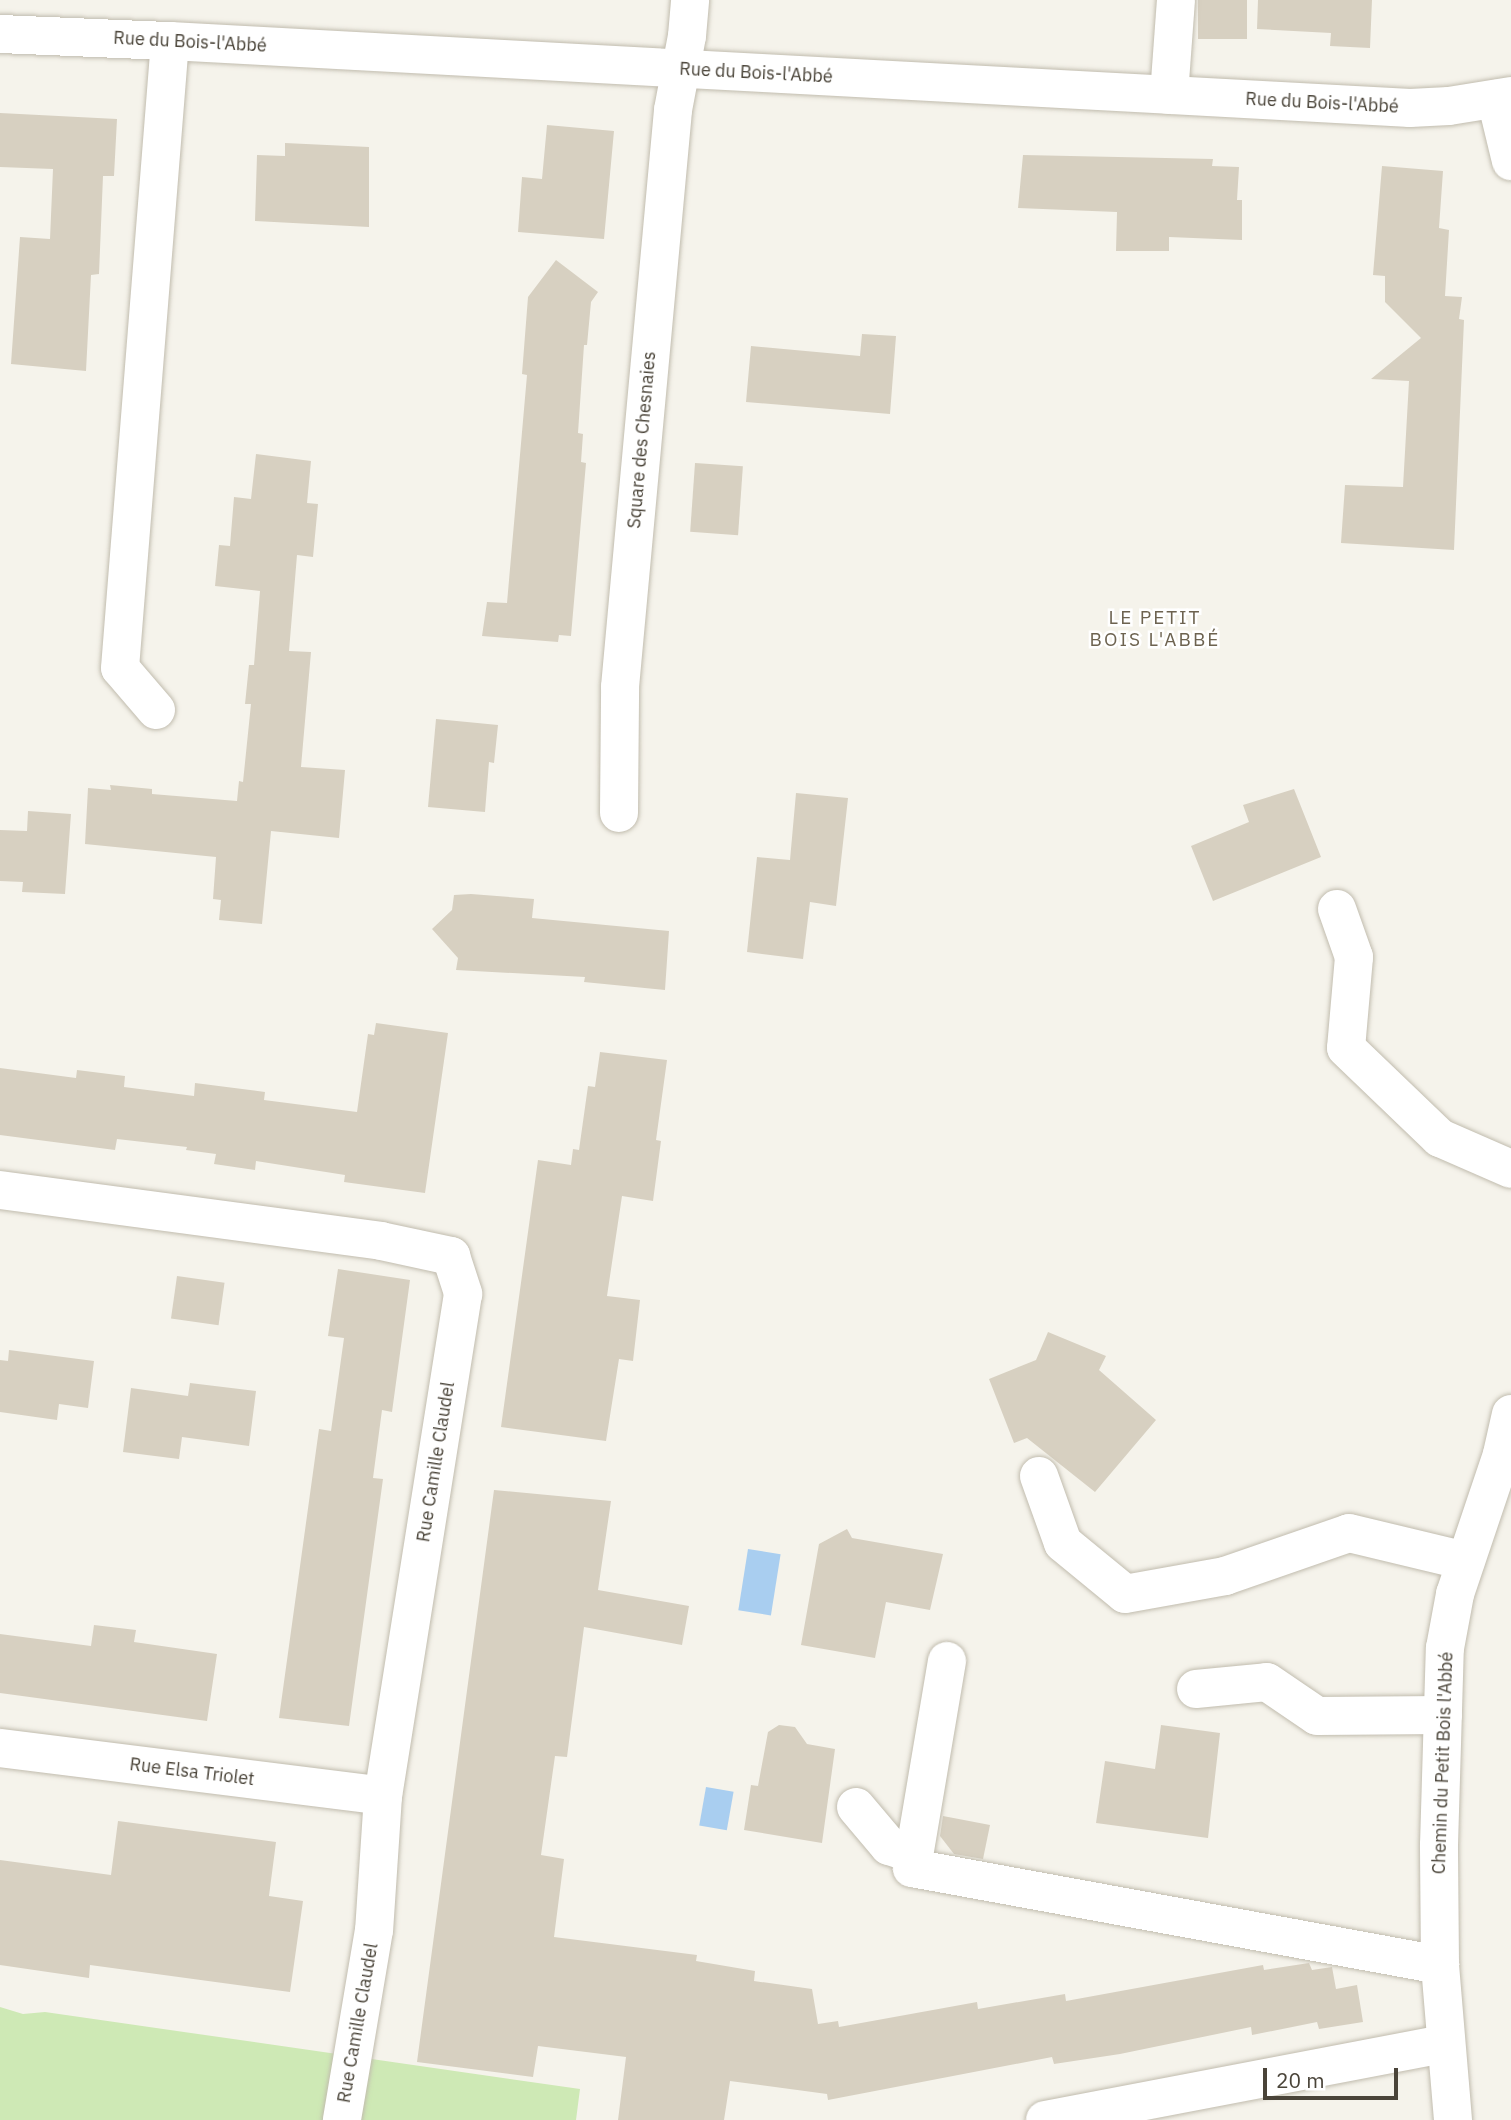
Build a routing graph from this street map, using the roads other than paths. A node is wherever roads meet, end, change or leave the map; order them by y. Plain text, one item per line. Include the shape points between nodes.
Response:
1 (690, 0) edge
2 (1176, 0) edge
3 (0, 34) edge
4 (170, 41) junction
5 (679, 68) junction
6 (1169, 95) junction
7 (1504, 97) edge
8 (1511, 161) edge
9 (156, 709) dead end
10 (619, 813) dead end
11 (1337, 909) dead end
12 (1511, 1169) edge
13 (0, 1190) edge
14 (1511, 1414) edge
15 (1506, 1455) edge
16 (1039, 1476) dead end
17 (1466, 1561) junction
18 (947, 1661) dead end
19 (1196, 1689) dead end
20 (1443, 1715) junction
21 (0, 1748) edge
22 (383, 1796) junction
23 (856, 1807) dead end
24 (914, 1854) junction
25 (1440, 1965) junction
26 (1445, 2044) junction
27 (342, 2120) edge
28 (1045, 2120) edge
29 (1452, 2120) edge

1 - 5 street, Square des Chesnaies
2 - 6 street
3 - 4 street, Rue du Bois-l'Abbé
4 - 5 street, Rue du Bois-l'Abbé
4 - 9 street via 120,668
5 - 6 street, Rue du Bois-l'Abbé
5 - 10 street, Square des Chesnaies via 620,687
6 - 7 street, Rue du Bois-l'Abbé via 1410,108
7 - 8 street
11 - 12 street via 1354,957 1346,1048 1440,1138
13 - 22 street, Rue Camille Claudel via 381,1241 451,1256 463,1294
14 - 15 street, Chemin du Petit Bois l'Abbé
15 - 17 street, Chemin du Petit Bois l'Abbé
16 - 17 street via 1063,1543 1125,1594 1226,1576 1349,1533
17 - 20 street, Chemin du Petit Bois l'Abbé via 1445,1648
18 - 24 street
19 - 20 street via 1267,1682 1317,1716
20 - 25 street, Chemin du Petit Bois l'Abbé
21 - 22 street, Rue Elsa Triolet
22 - 27 street, Rue Camille Claudel via 374,1930
23 - 24 street via 888,1846
24 - 25 street via 912,1868
25 - 26 street, Chemin du Petit Bois l'Abbé
26 - 28 street
26 - 29 street, Chemin du Petit Bois l'Abbé

